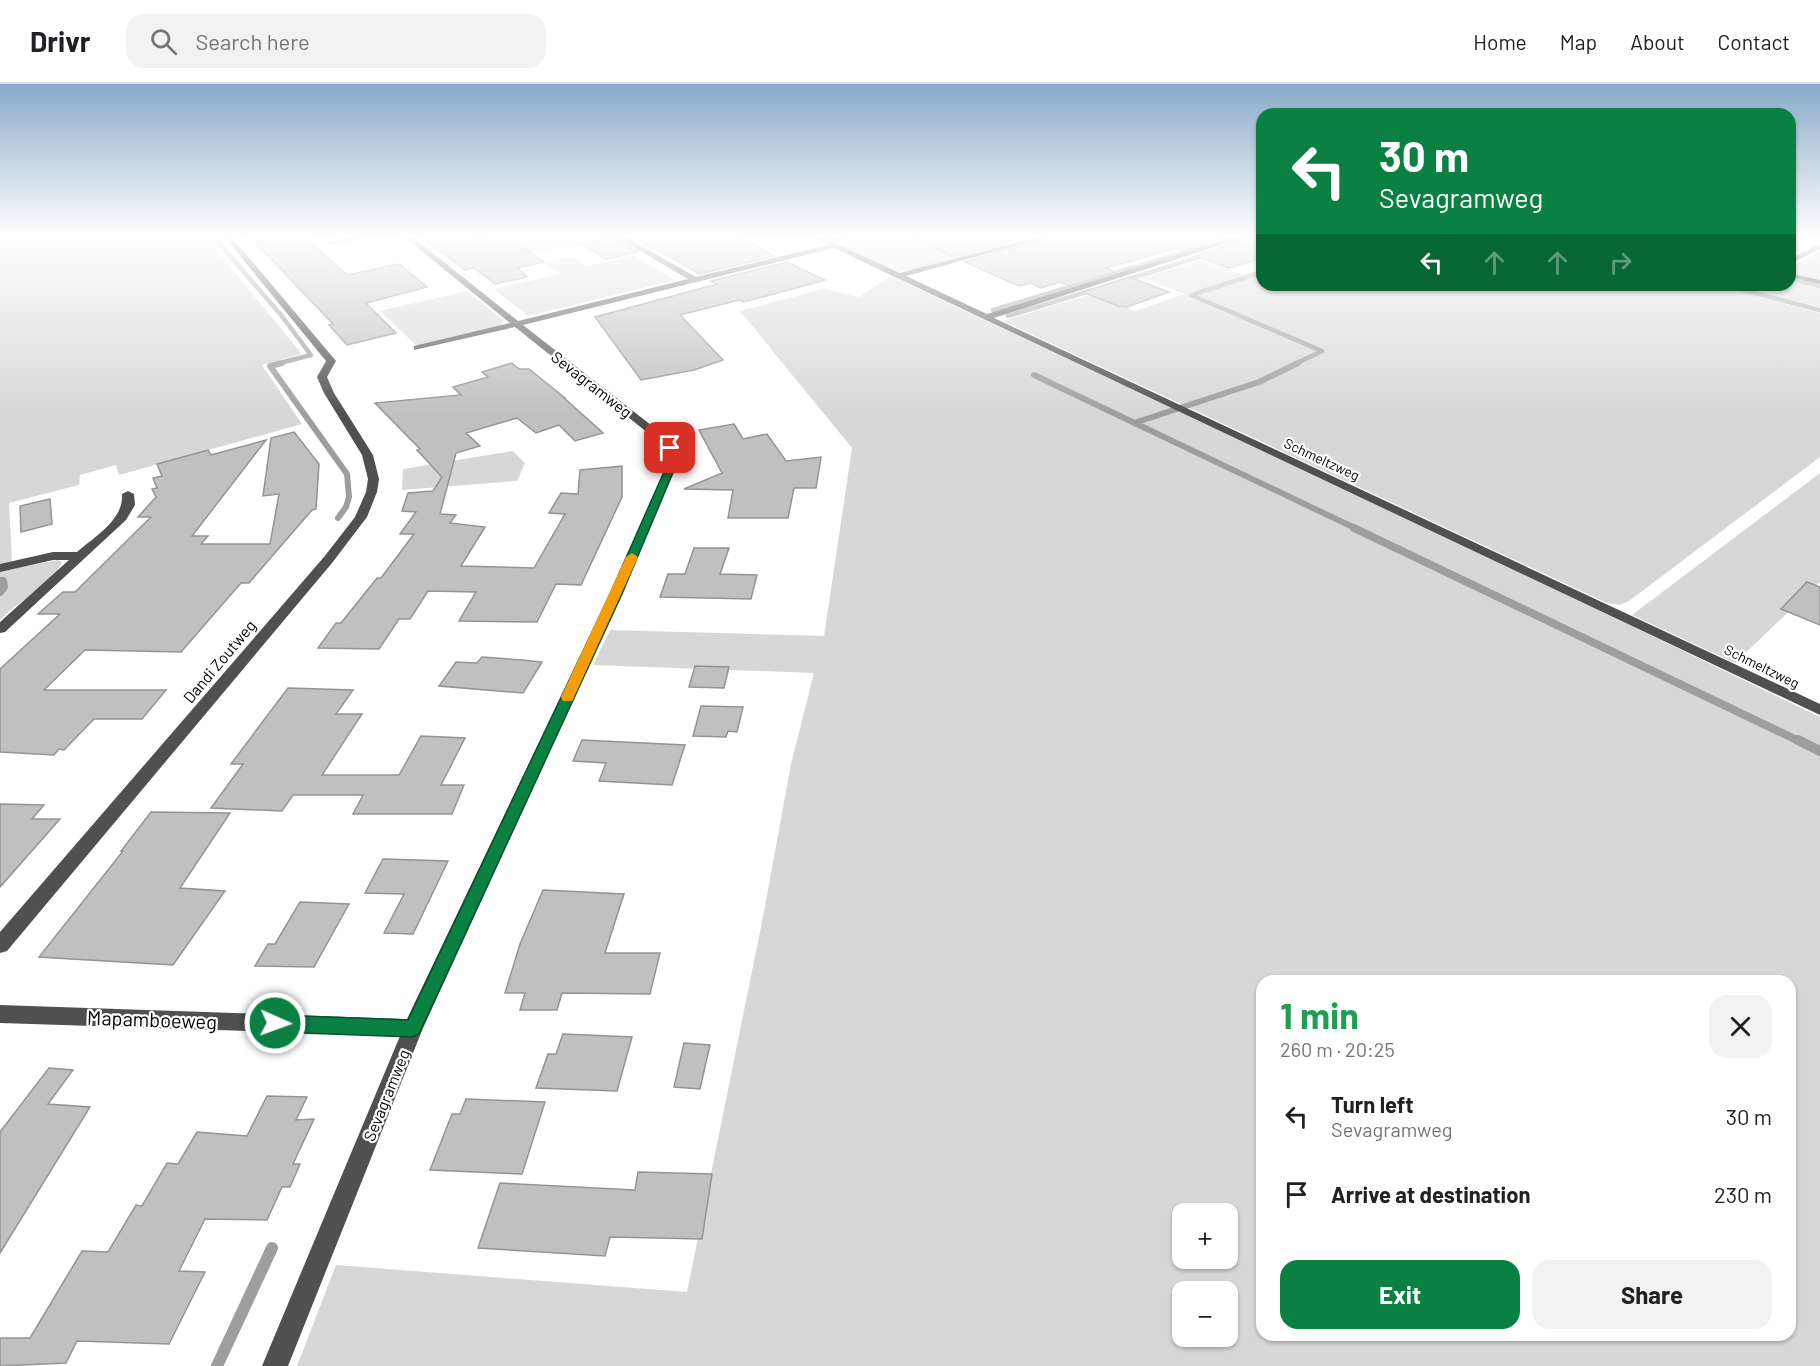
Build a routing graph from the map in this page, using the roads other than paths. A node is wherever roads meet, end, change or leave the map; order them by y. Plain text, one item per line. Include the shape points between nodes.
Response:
1 (275, 295) edge
2 (479, 295) edge
3 (638, 295) edge
4 (940, 295) edge
5 (1059, 295) edge
6 (988, 317) junction
7 (515, 324) junction
8 (417, 348) dead end
9 (128, 494) dead end
10 (82, 556) junction
11 (0, 568) edge
12 (0, 629) edge
13 (1820, 710) edge
14 (0, 945) edge
15 (0, 1014) edge
16 (413, 1028) junction
17 (275, 1366) edge

1 - 14 street, Dandi Zoutweg via 331,362 322,376 328,395 372,465 373,485 365,512
2 - 7 street, Sevagramweg
3 - 7 street
4 - 6 street, Schmeltzweg
5 - 6 street
6 - 13 street, Schmeltzweg
7 - 8 street
7 - 16 street, Sevagramweg via 652,431 670,448 672,465 611,605
9 - 10 street via 129,505 122,518
10 - 11 street via 53,556
10 - 12 street
15 - 16 street, Mapamboeweg
16 - 17 street, Sevagramweg

